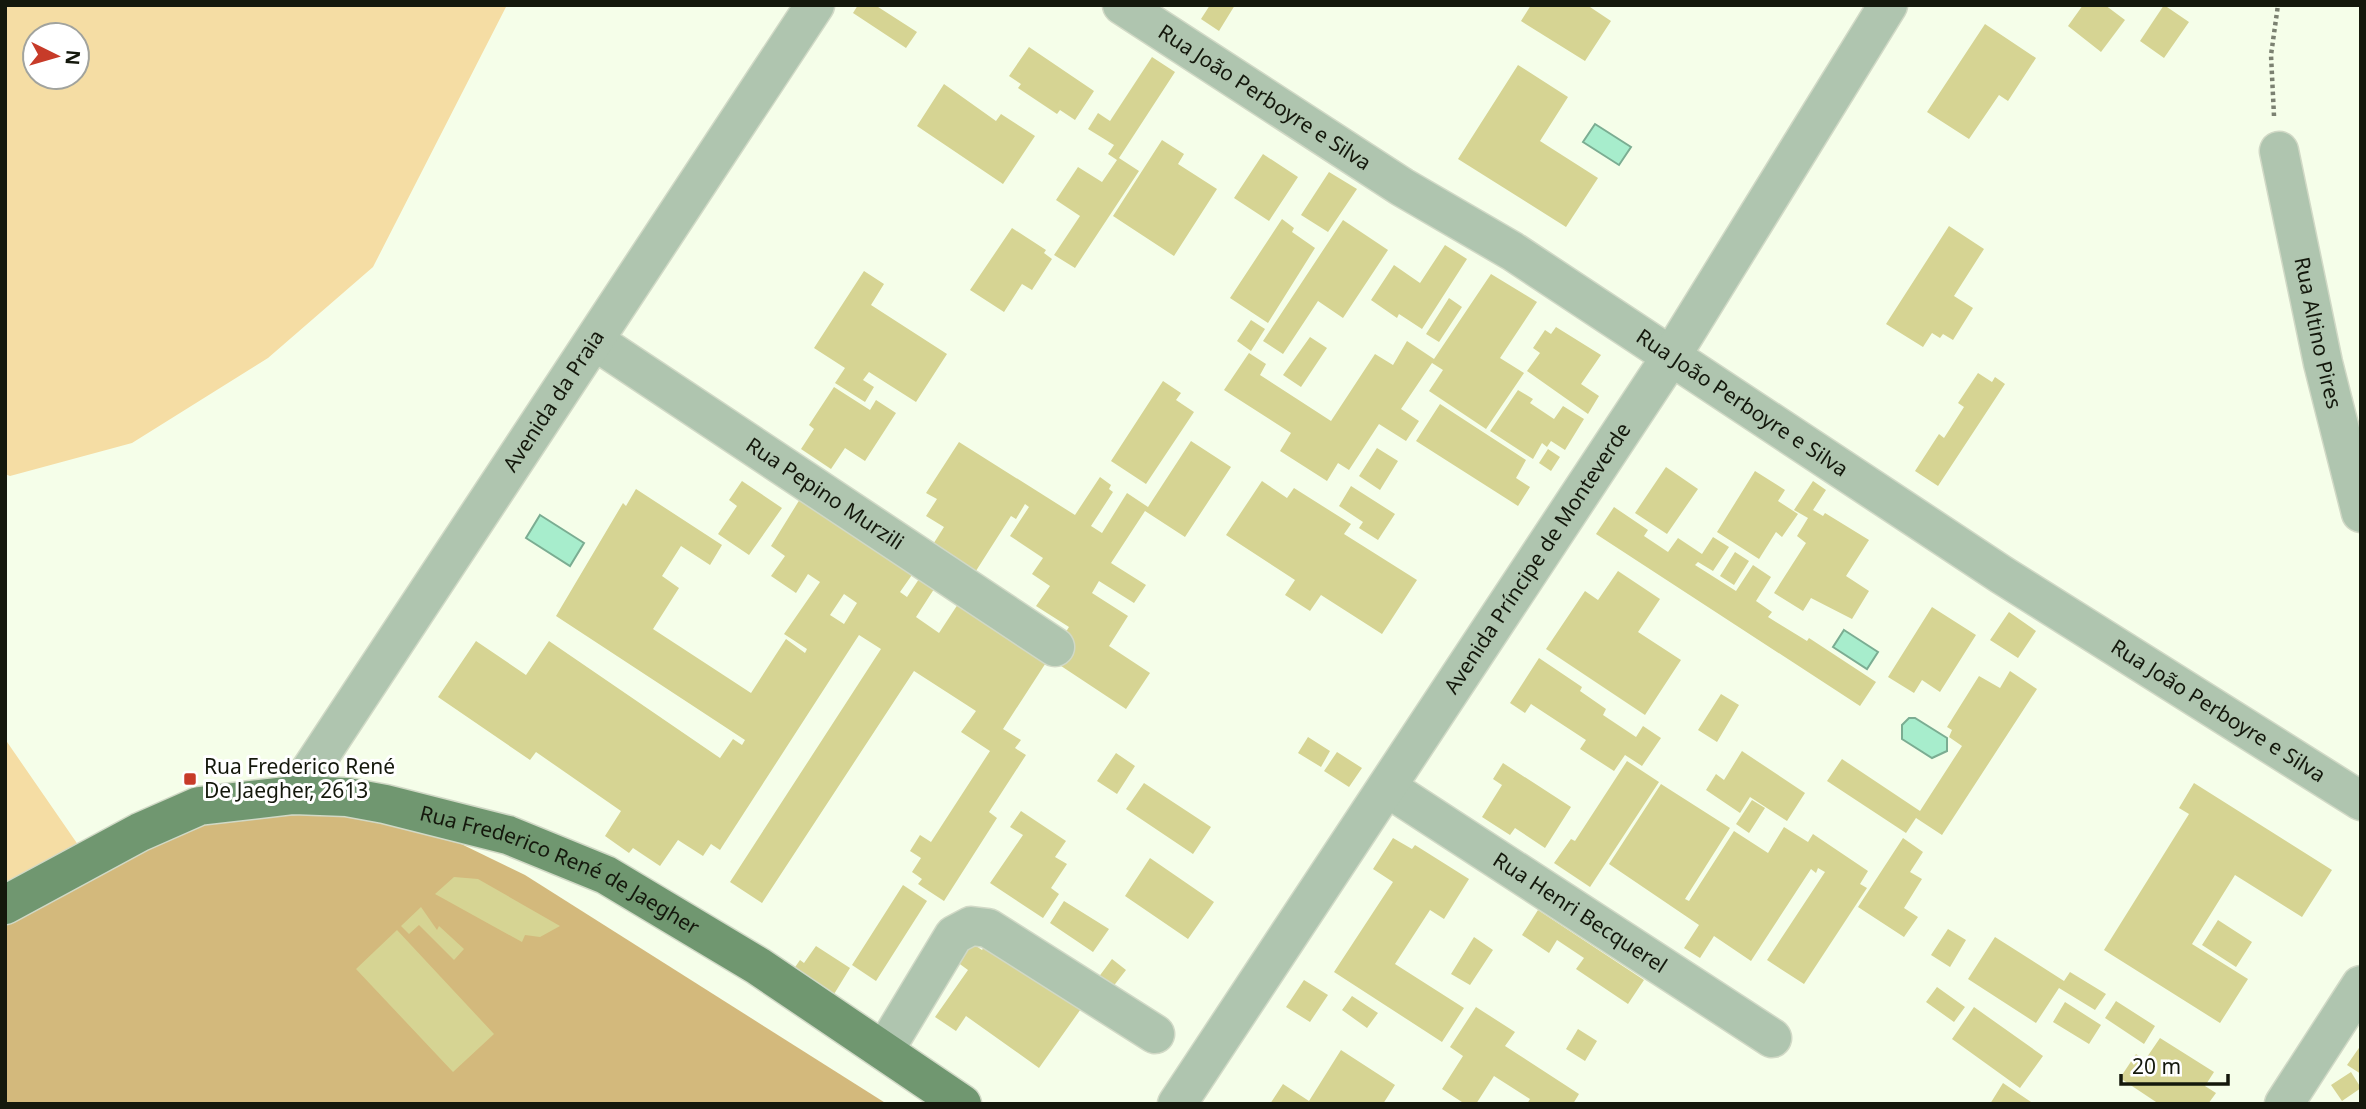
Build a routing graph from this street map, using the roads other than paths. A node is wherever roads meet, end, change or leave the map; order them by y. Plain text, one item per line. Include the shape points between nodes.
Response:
1 (815, 5) edge
2 (1122, 5) edge
3 (1888, 5) edge
4 (2279, 151) road end
5 (596, 341) junction
6 (1670, 358) junction
7 (2361, 513) edge
8 (1055, 647) dead end
9 (1388, 788) junction
10 (294, 795) junction
11 (2361, 801) edge
12 (5, 905) edge
13 (2361, 985) edge
14 (1155, 1034) dead end
15 (1772, 1038) dead end
16 (884, 1051) junction
17 (962, 1104) edge
18 (1177, 1104) edge
19 (2284, 1104) edge

1 - 5 street, Avenida da Praia
2 - 6 street, Rua João Perboyre e Silva via 1402,187 1511,251
3 - 6 street, Avenida Príncipe de Monteverde
4 - 7 street, Rua Altino Pires via 2323,363
5 - 8 street, Rua Pepino Murzili
5 - 10 street, Avenida da Praia
6 - 9 street, Avenida Príncipe de Monteverde
6 - 11 street, Rua João Perboyre e Silva
9 - 15 street, Rua Henri Becquerel
9 - 18 street, Avenida Príncipe de Monteverde
10 - 12 main road, Rua Frederico René de Jaegher via 188,810
10 - 16 main road, Rua Frederico René de Jaegher via 347,797 443,817 508,835 606,875 758,966
13 - 19 street
14 - 16 street via 988,928 971,926 954,935
16 - 17 main road, Rua Frederico René de Jaegher

